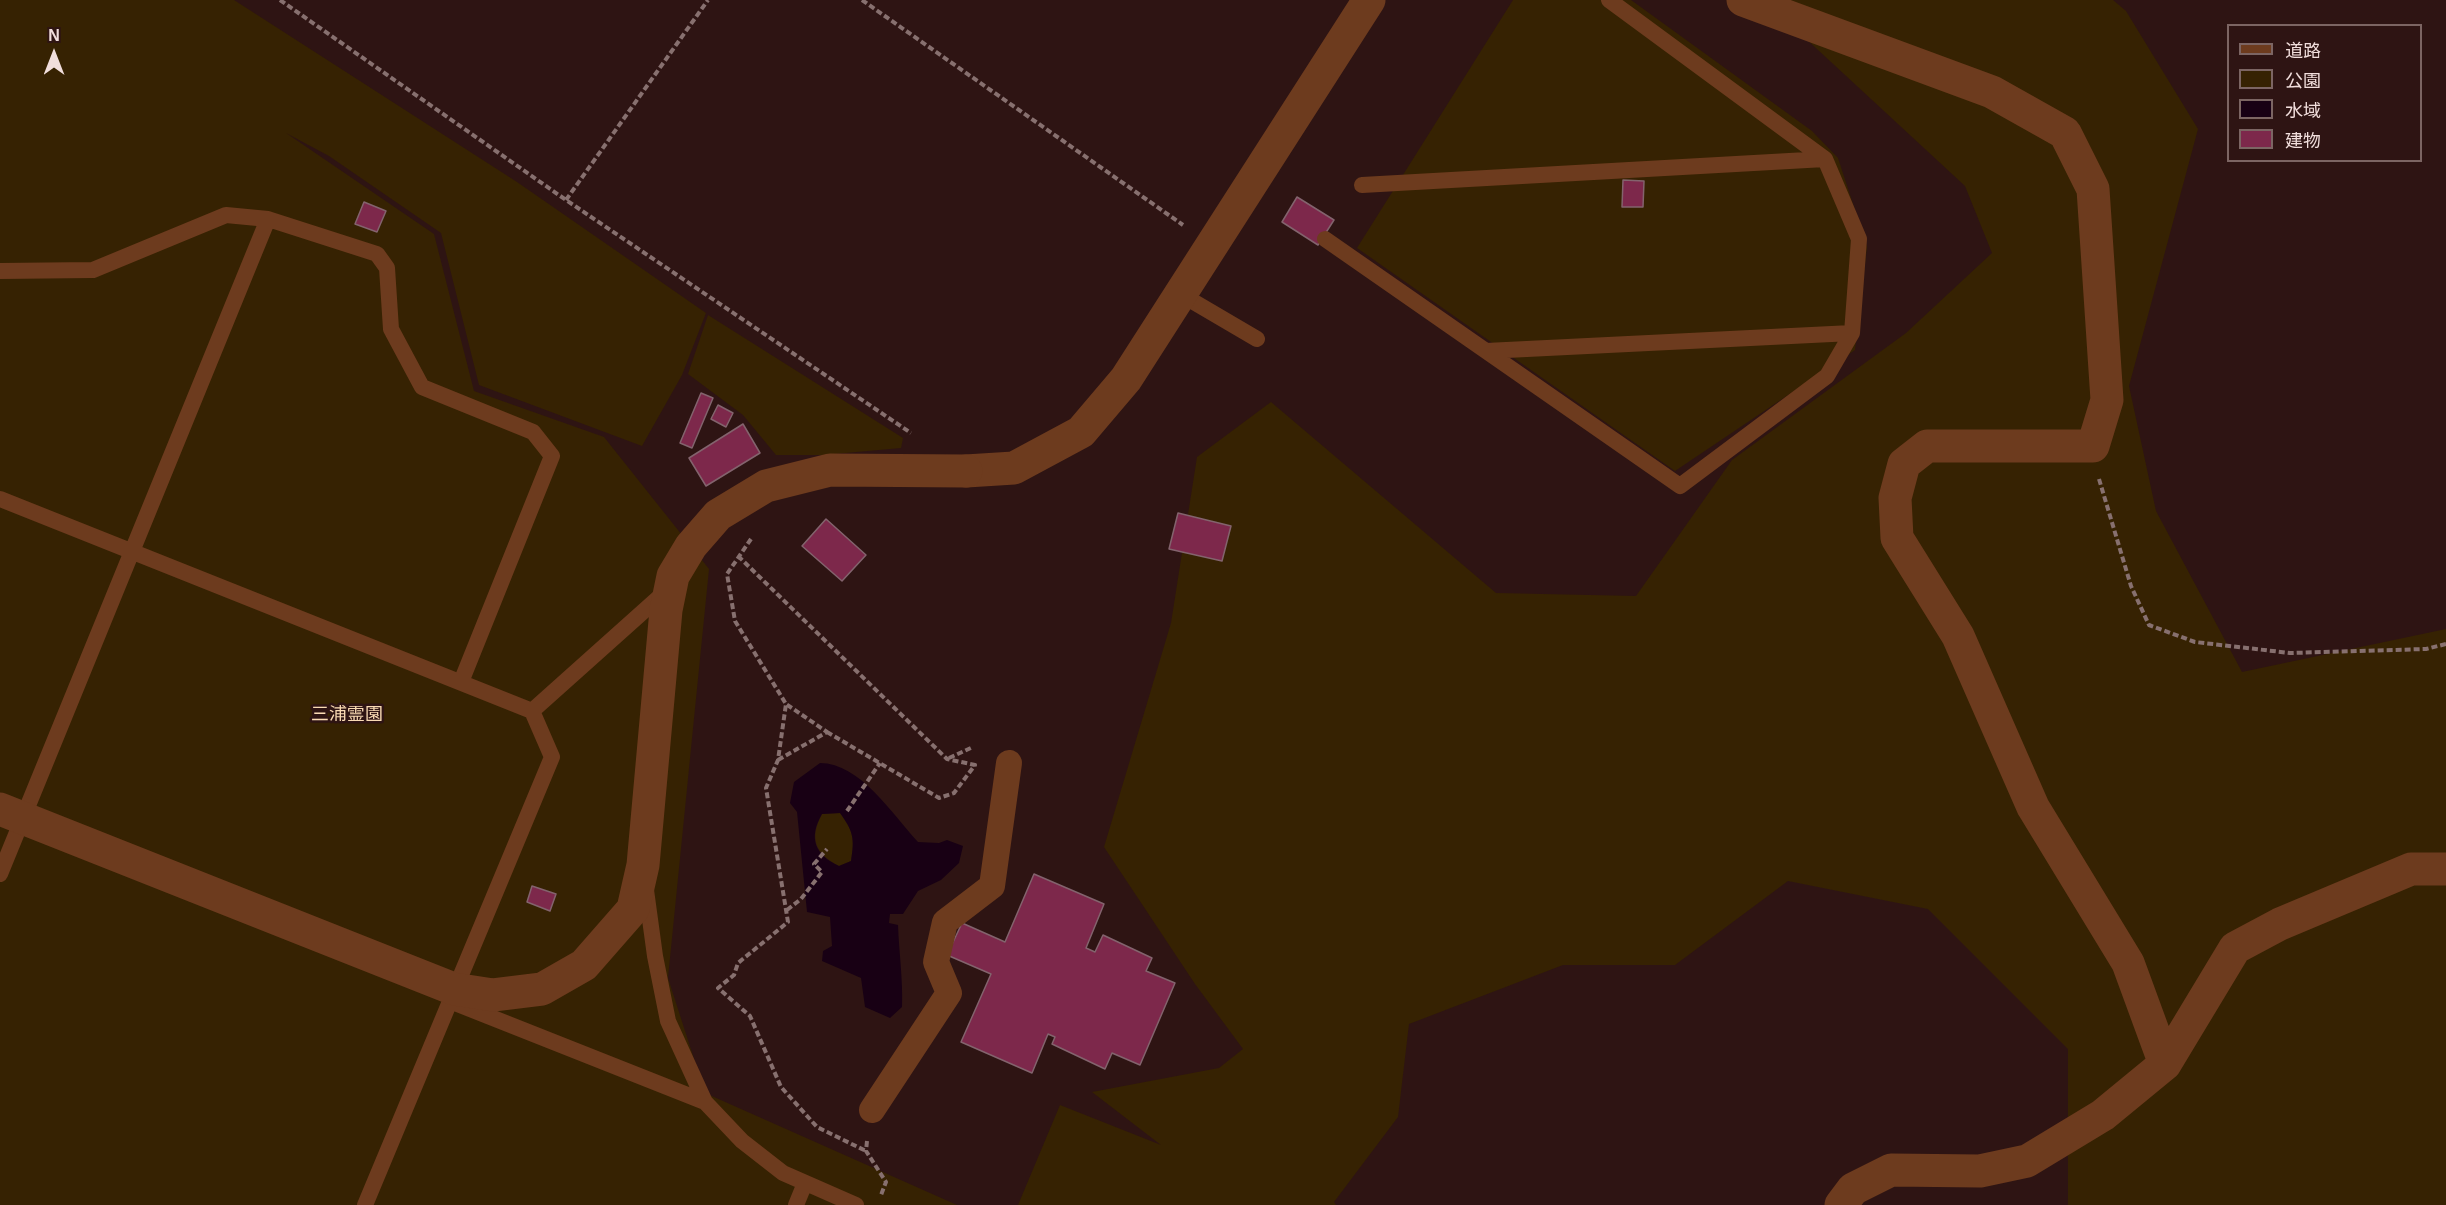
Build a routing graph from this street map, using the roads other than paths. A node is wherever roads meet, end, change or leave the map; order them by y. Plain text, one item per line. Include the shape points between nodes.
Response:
1 (1369, 0) edge
2 (1609, 0) edge
3 (1743, 0) edge
4 (1825, 159) junction
5 (1362, 185) dead end
6 (268, 219) junction
7 (1325, 238) dead end
8 (0, 271) edge
9 (1182, 295) junction
10 (1852, 333) junction
11 (1257, 339) dead end
12 (1486, 351) junction
13 (0, 499) edge
14 (132, 551) junction
15 (670, 588) junction
16 (461, 682) junction
17 (532, 711) junction
18 (1009, 764) dead end
19 (11, 814) edge
20 (643, 865) junction
21 (2446, 869) edge
22 (0, 874) edge
23 (452, 995) junction
24 (2165, 1064) junction
25 (705, 1102) junction
26 (872, 1110) road end
27 (805, 1183) junction
28 (365, 1205) edge
29 (796, 1205) edge
30 (855, 1205) edge
31 (1841, 1205) edge

1 - 9 street
2 - 4 lane
3 - 24 street via 1992,92 2065,133 2093,189 2107,400 2092,446 1927,446 1904,464 1895,498 1897,538 1958,636 2033,807 2128,963
4 - 5 lane
4 - 10 lane via 1859,239
6 - 8 lane via 226,215 93,270
6 - 14 lane
6 - 16 lane via 377,254 387,268 390,329 422,387 533,432 552,456
7 - 12 lane
9 - 11 lane
9 - 15 street via 1126,379 1081,432 1014,468 830,470 766,486 718,515 691,546
10 - 12 lane
10 - 12 lane via 1827,376 1680,486
13 - 14 lane
14 - 16 lane
14 - 19 lane
15 - 17 lane
15 - 20 street via 653,726
16 - 17 lane
17 - 23 lane via 552,757
18 - 26 street via 992,886 945,922 936,962 950,993
19 - 22 lane
19 - 23 street
20 - 23 street via 633,909 584,965 542,989
20 - 25 lane via 668,1021
21 - 24 street via 2411,869 2280,924 2235,948
23 - 25 lane
23 - 28 lane
24 - 31 street via 2103,1115 2026,1161 1980,1171 1890,1170 1853,1189
25 - 27 lane via 742,1142 783,1173
27 - 29 lane
27 - 30 lane

